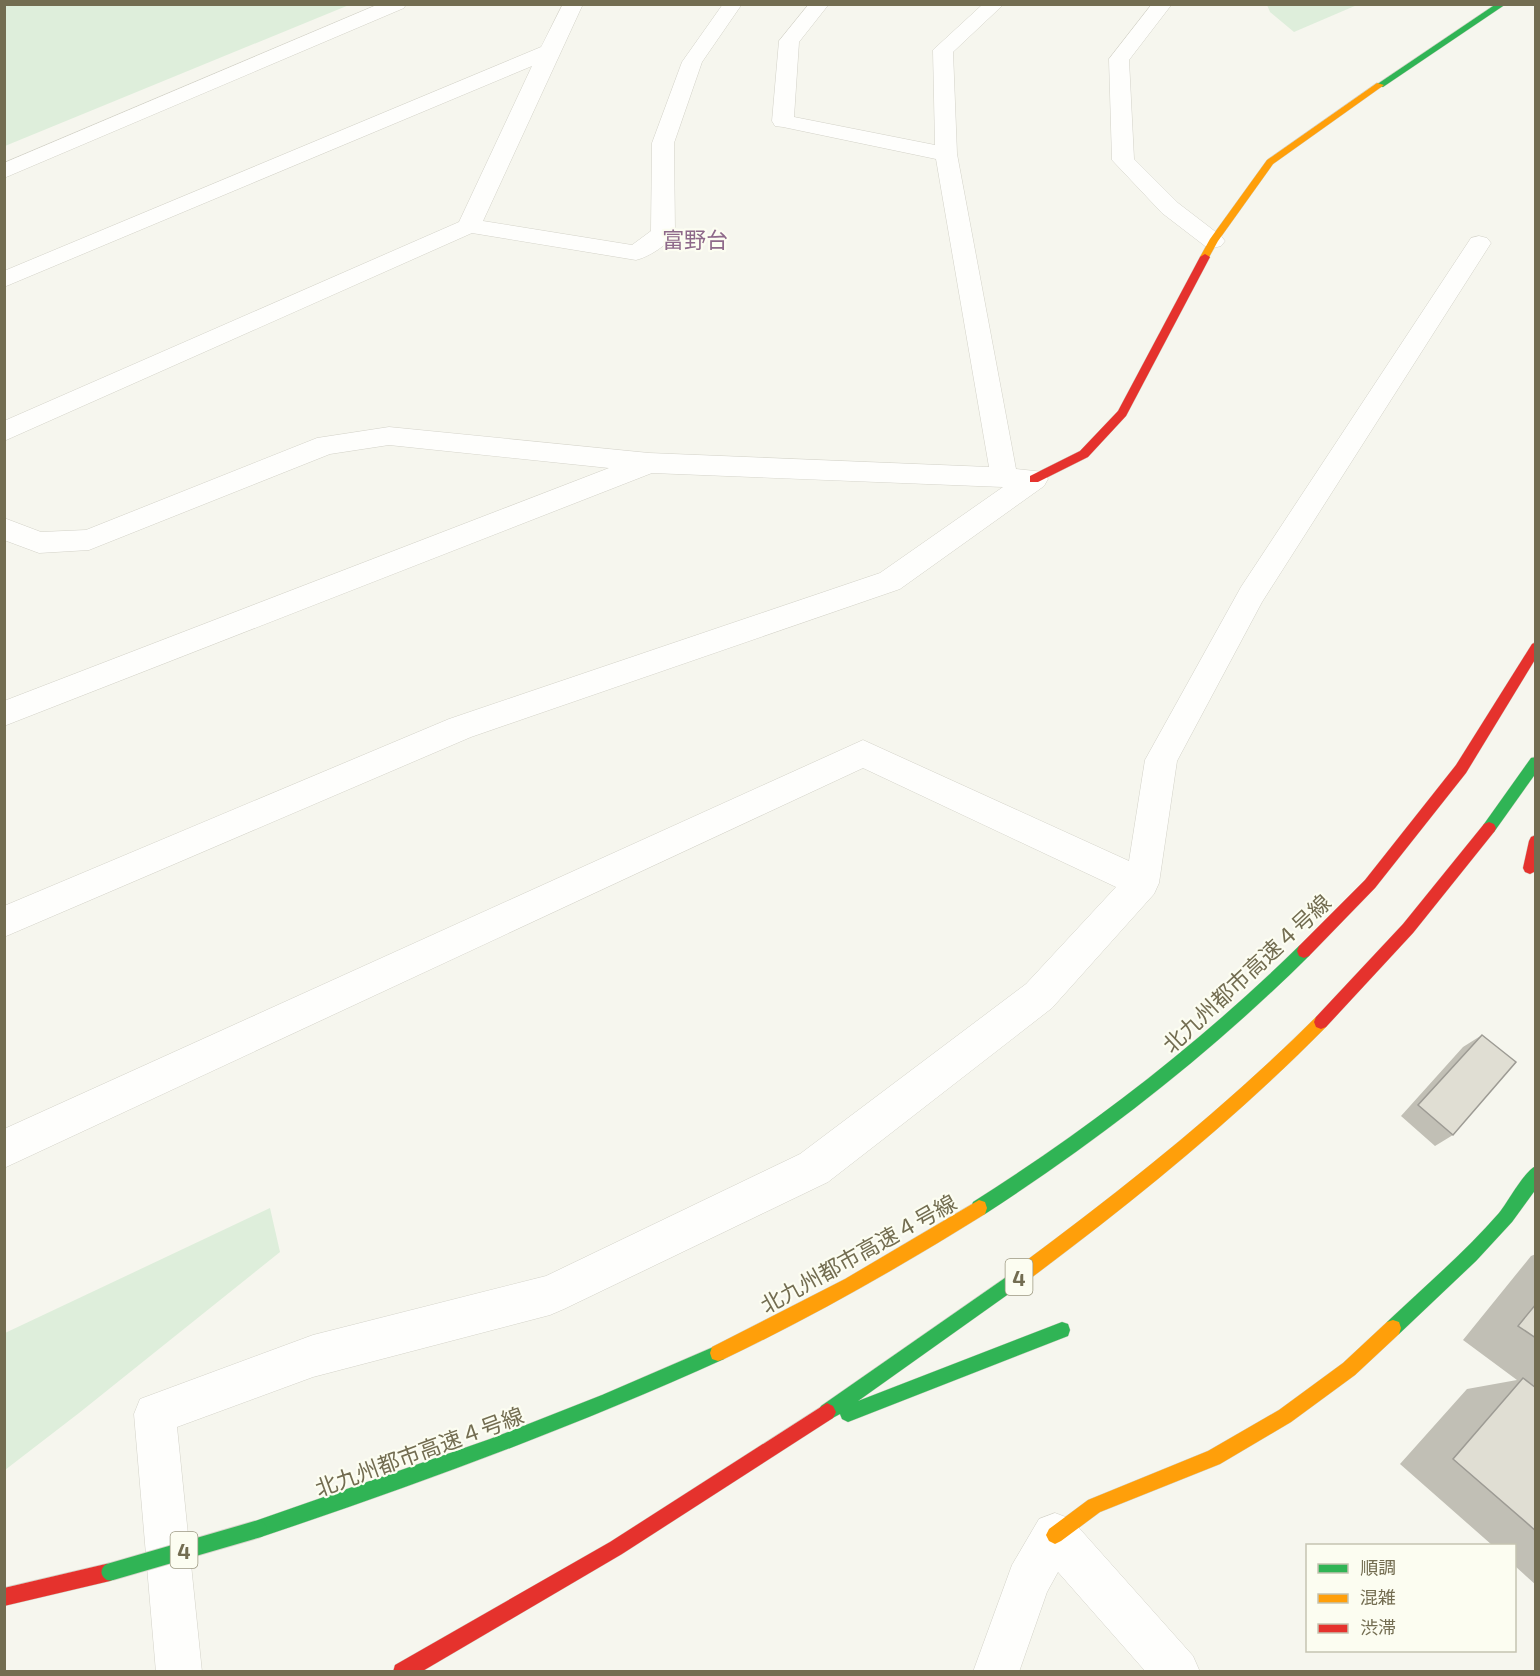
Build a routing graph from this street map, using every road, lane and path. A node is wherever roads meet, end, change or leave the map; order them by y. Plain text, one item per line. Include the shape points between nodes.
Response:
1 (396, 4) edge
2 (573, 4) edge
3 (733, 4) edge
4 (820, 4) edge
5 (995, 4) edge
6 (1163, 4) edge
7 (1502, 4) edge
8 (549, 51) junction
9 (946, 154) junction
10 (4, 171) edge
11 (469, 226) junction
12 (1213, 241) junction
13 (1479, 243) dead end
14 (4, 280) edge
15 (4, 432) edge
16 (650, 463) junction
17 (1019, 478) junction
18 (4, 528) edge
19 (1536, 647) edge
20 (4, 714) edge
21 (1536, 762) edge
22 (1536, 841) edge
23 (1530, 868) dead end
24 (1142, 883) junction
25 (4, 922) edge
26 (4, 1149) edge
27 (1536, 1174) edge
28 (1062, 1330) dead end
29 (790, 1436) junction
30 (1055, 1535) junction
31 (4, 1597) edge
32 (179, 1671) edge
33 (402, 1671) edge
34 (996, 1671) edge
35 (1177, 1671) edge

1 - 10 street
2 - 8 street
3 - 11 street via 692,62 663,143 663,234 636,253
4 - 9 street via 789,41 783,121
5 - 9 street via 943,50
6 - 12 street via 1119,59 1123,160 1170,208
7 - 12 main road via 1270,162
8 - 11 street
8 - 14 street
9 - 17 street
11 - 15 street
12 - 17 main road via 1122,413 1084,454
13 - 24 street via 1251,595 1161,760
16 - 17 street
16 - 18 street via 389,436 326,445 89,540 39,543
16 - 20 street
17 - 25 street via 890,581 460,728
19 - 31 main road, 北九州都市高速４号線 / 4, bridge via 1509,697 1447,789 1367,888 1259,995 1170,1072 1053,1161 925,1244 792,1317 642,1388 474,1456 258,1529 110,1572
21 - 29 main road, 4 via 1500,816 1423,915 1251,1091 1150,1178 1043,1260
22 - 23 main road
24 - 26 street via 863,753
24 - 32 street via 1040,996 814,1168 550,1295 313,1356 155,1414
27 - 30 main road via 1480,1246 1349,1369 1285,1416 1214,1458 1094,1506
28 - 29 main road
29 - 33 main road, 4 via 629,1541
30 - 34 street via 1028,1581
30 - 35 street

